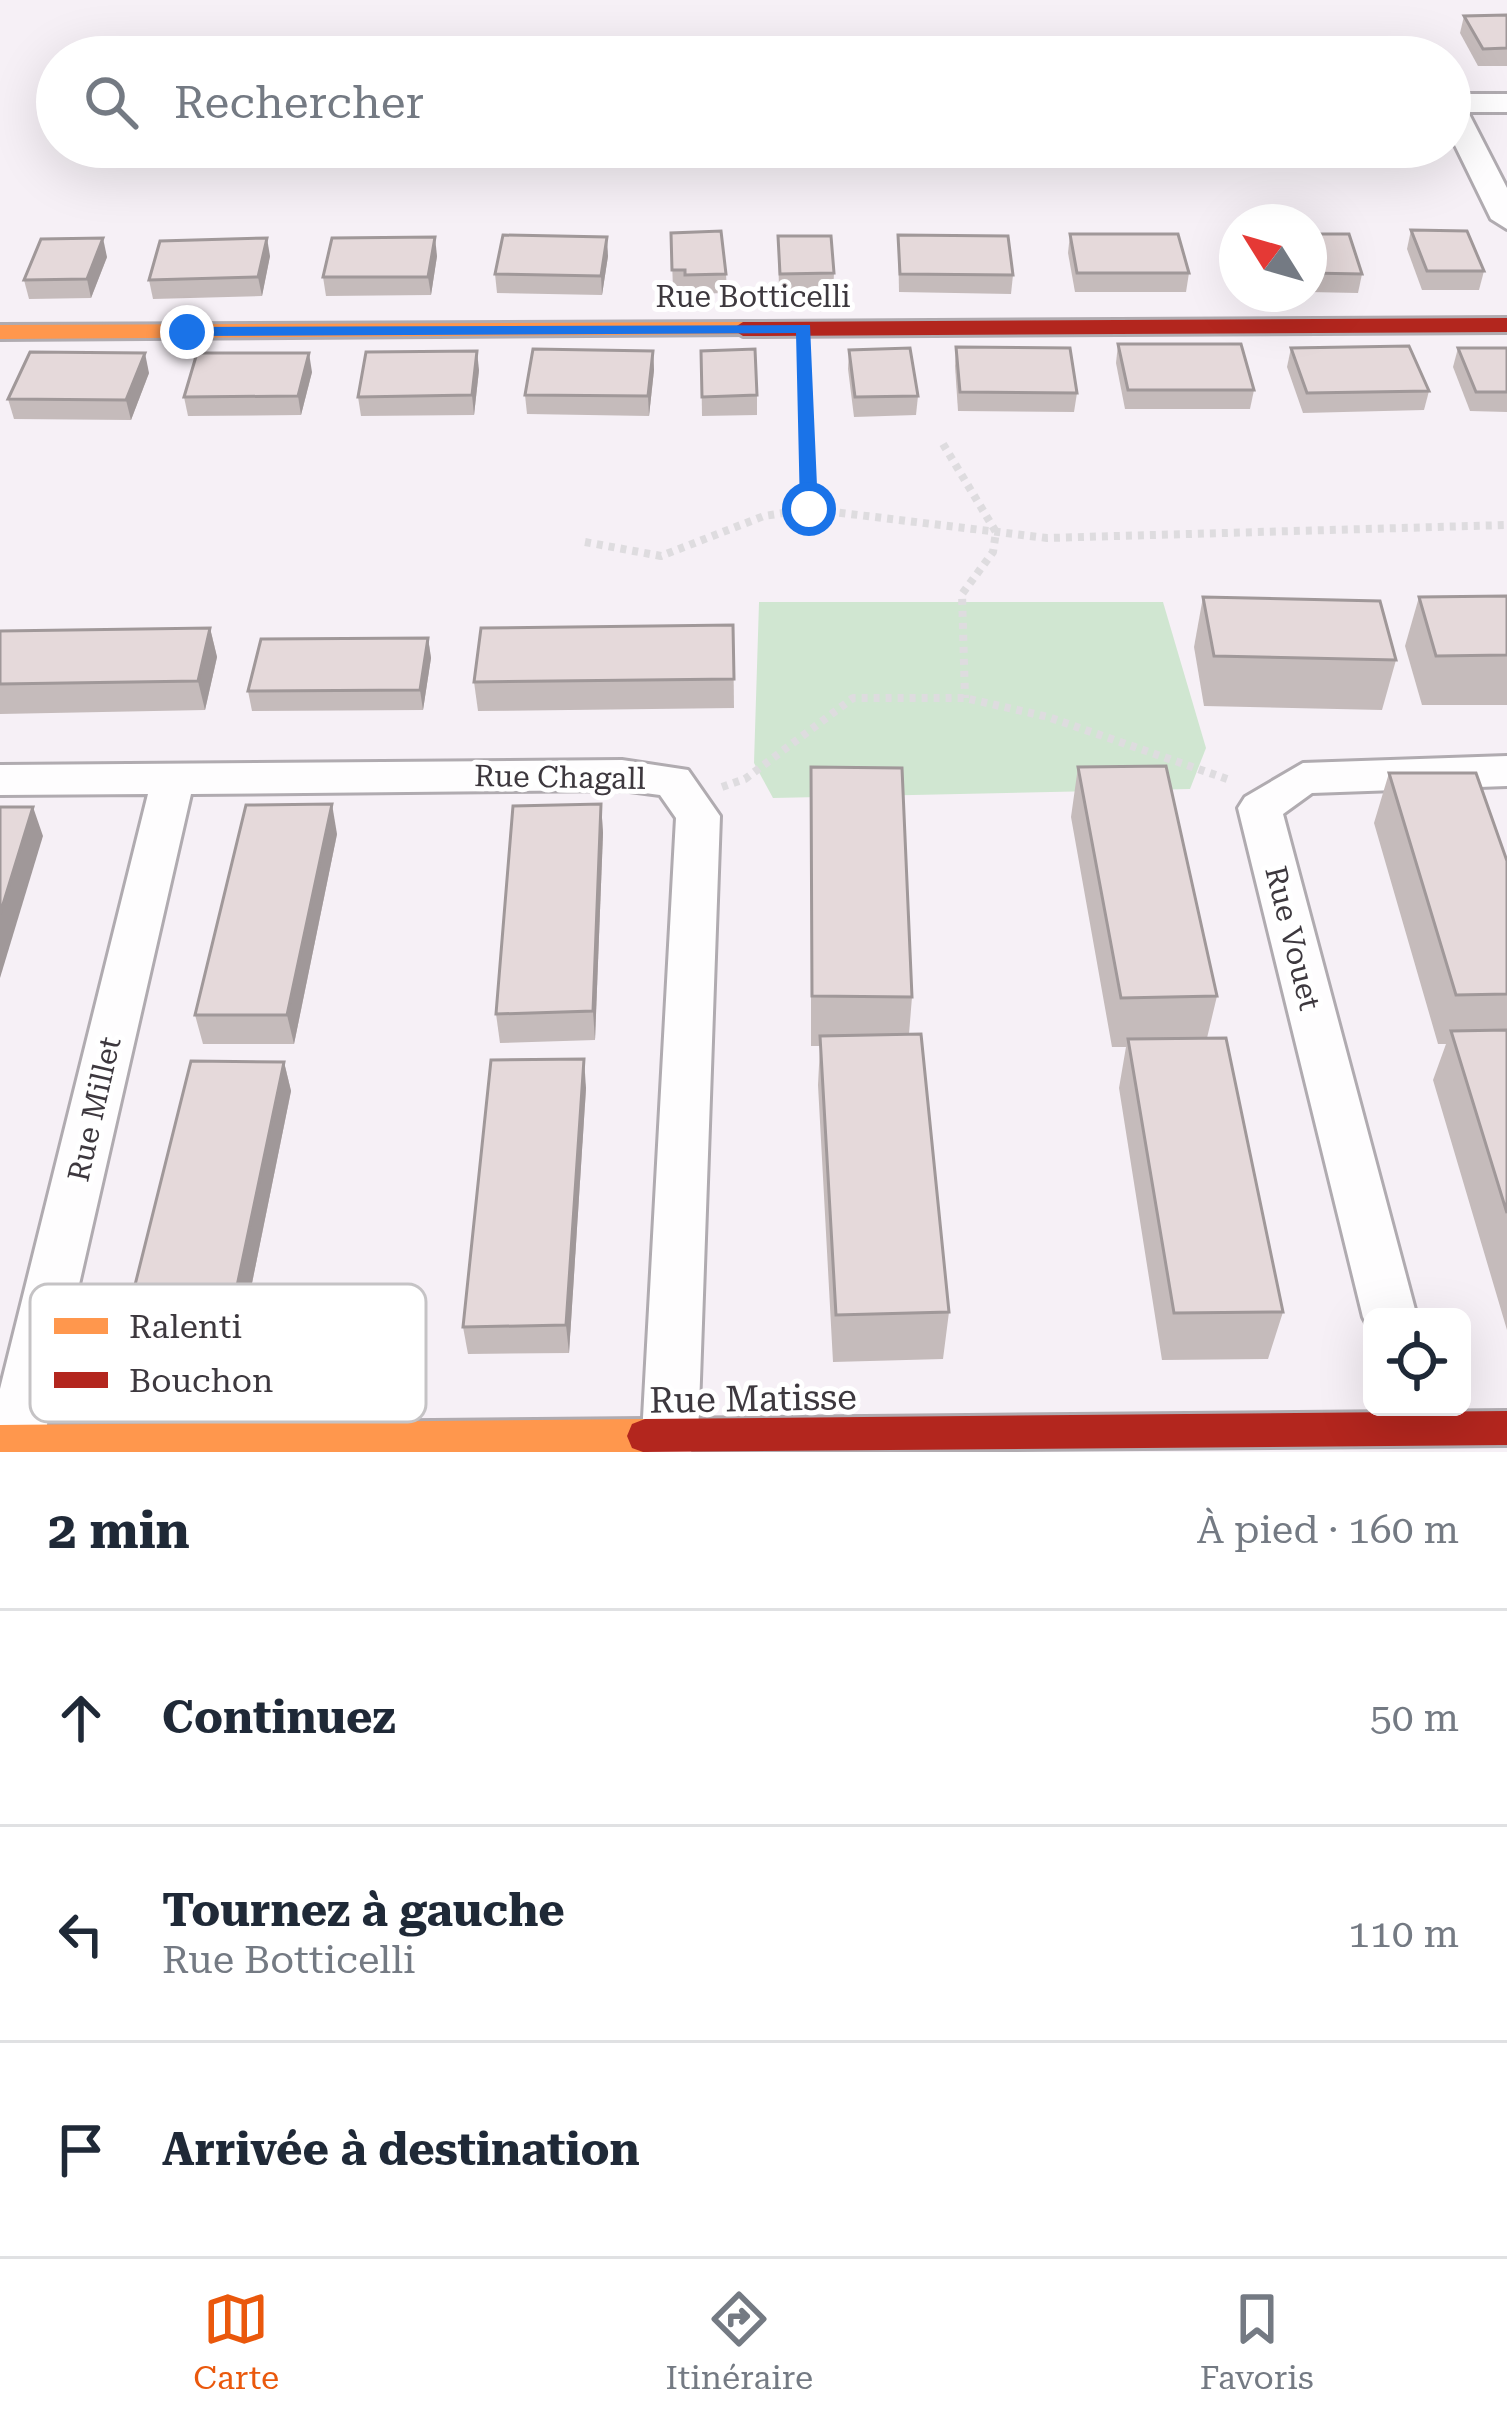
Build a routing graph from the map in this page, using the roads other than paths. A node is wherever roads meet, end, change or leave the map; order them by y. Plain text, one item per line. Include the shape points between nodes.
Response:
1 (1507, 103) edge
2 (1471, 104) edge
3 (1471, 146) edge
4 (1507, 219) edge
5 (1507, 325) edge
6 (0, 332) edge
7 (1507, 771) edge
8 (174, 776) junction
9 (0, 780) edge
10 (47, 1284) edge
11 (1388, 1308) edge
12 (30, 1350) edge
13 (1416, 1418) edge
14 (1507, 1428) edge
15 (670, 1436) junction
16 (7, 1442) edge

1 - 2 street
3 - 4 street
5 - 6 street, Rue Botticelli
7 - 11 street, Rue Vouet via 1303,778 1260,808
8 - 9 street, Rue Chagall
8 - 10 street, Rue Millet
8 - 15 street, Rue Chagall via 673,781 698,816
12 - 16 street, Rue Millet
13 - 14 street, Rue Matisse
13 - 15 street, Rue Matisse
15 - 16 street, Rue Matisse

